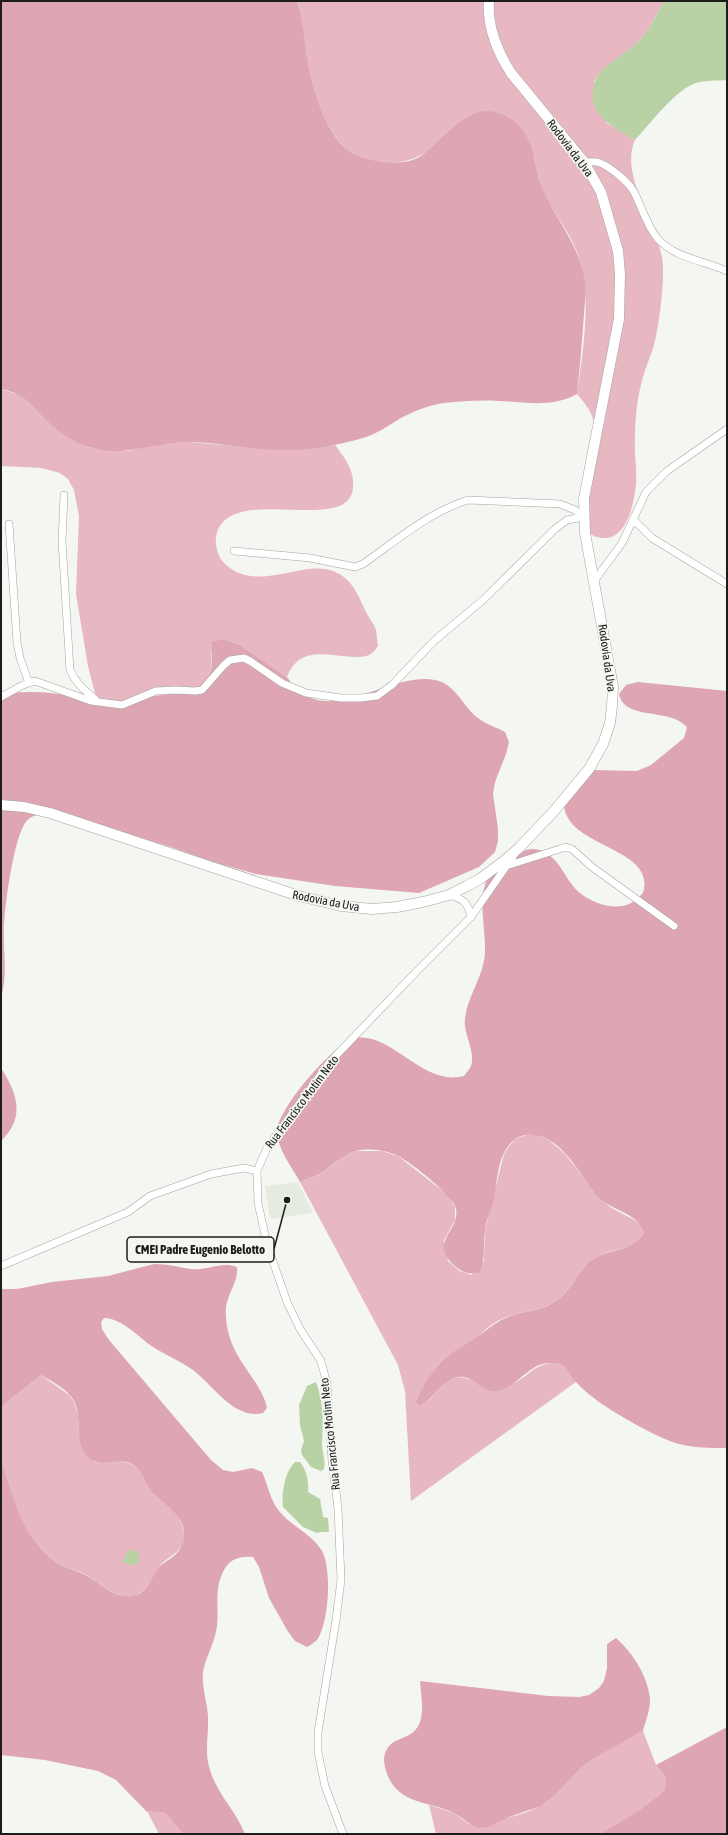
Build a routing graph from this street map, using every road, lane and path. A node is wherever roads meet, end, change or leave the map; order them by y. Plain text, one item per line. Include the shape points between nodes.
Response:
1 (489, 1) edge
2 (584, 162) junction
3 (727, 271) edge
4 (727, 429) edge
5 (64, 495) dead end
6 (584, 517) junction
7 (634, 520) junction
8 (9, 524) dead end
9 (234, 551) dead end
10 (595, 580) junction
11 (727, 584) edge
12 (29, 683) junction
13 (1, 697) edge
14 (99, 703) junction
15 (1, 805) edge
16 (519, 848) junction
17 (509, 864) junction
18 (449, 895) junction
19 (471, 917) junction
20 (674, 926) dead end
21 (257, 1171) junction
22 (1, 1266) edge
23 (343, 1834) edge

1 - 2 street, Rodovia da Uva via 491,26 501,58 510,73
2 - 3 street via 598,162 612,169 633,190 649,225 658,239 668,247
2 - 6 street, Rodovia da Uva via 601,192 615,238 621,294 619,318 587,479
4 - 7 street via 666,471 646,492
5 - 14 street via 62,541 70,670 73,678
6 - 9 street via 560,504 468,500 423,521 355,567 310,558
6 - 10 street, Rodovia da Uva
6 - 14 street via 567,520 555,530 483,600 434,641 392,685 377,696 348,698 306,693 282,683 244,658 230,660 224,664 202,690 156,691 122,705
7 - 10 street via 622,543
7 - 11 street via 652,538
8 - 12 street via 17,642
10 - 16 street, Rodovia da Uva via 613,687 608,729 589,769
12 - 13 street
12 - 14 street via 41,683
15 - 18 street, Rodovia da Uva via 50,813 282,891 341,906 372,909 397,907
16 - 17 street, Rua Francisco Motim Neto
16 - 18 street, Rodovia da Uva via 480,879
17 - 19 street, Rua Francisco Motim Neto
17 - 20 street via 566,847 572,849 592,867
18 - 19 street via 466,901 470,907
19 - 21 street, Rua Francisco Motim Neto via 329,1063 267,1148
21 - 22 street via 244,1168 212,1174 150,1196 128,1212
21 - 23 street, Rua Francisco Motim Neto via 258,1203 267,1244 287,1302 320,1362 327,1384 338,1508 341,1580 318,1732 318,1752 324,1786

